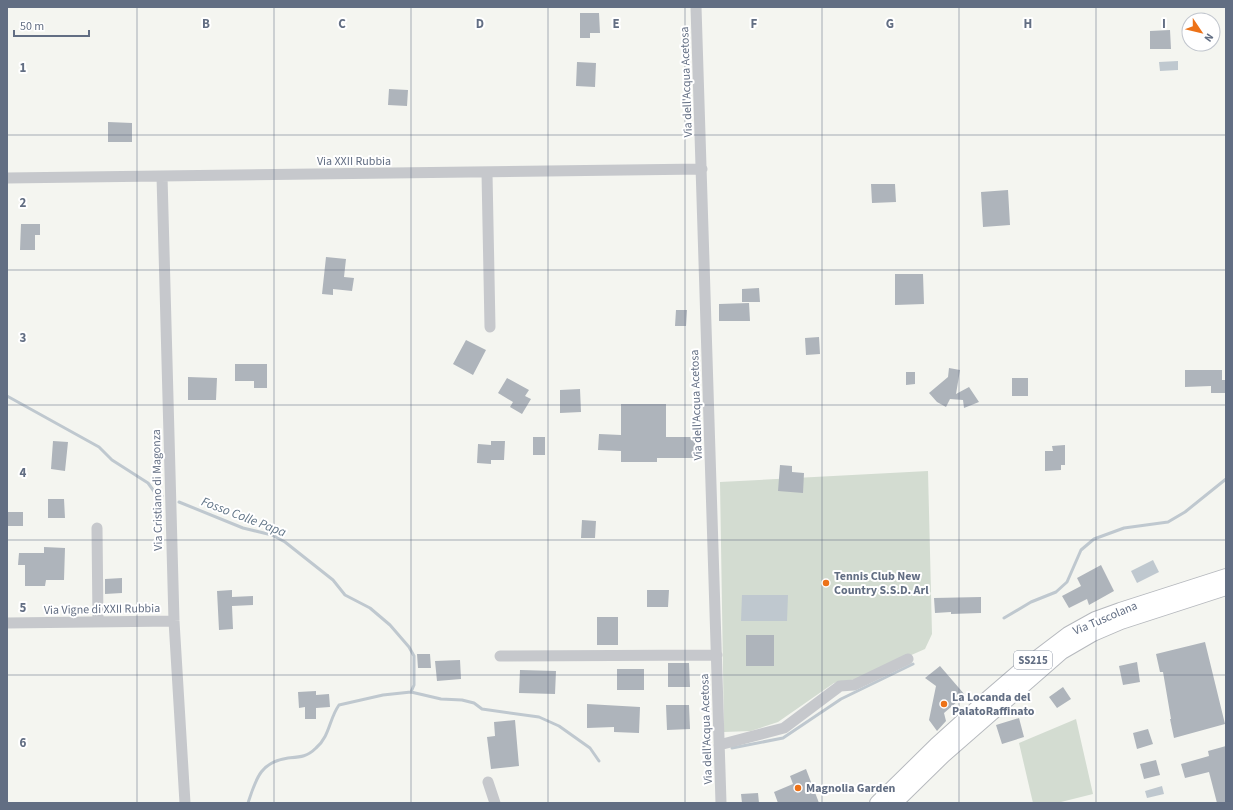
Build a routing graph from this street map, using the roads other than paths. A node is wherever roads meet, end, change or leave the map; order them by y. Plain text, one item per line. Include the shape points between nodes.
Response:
1 (696, 7) edge
2 (702, 169) junction
3 (488, 172) junction
4 (162, 176) junction
5 (7, 178) edge
6 (490, 327) dead end
7 (97, 528) dead end
8 (1226, 576) edge
9 (1226, 588) edge
10 (174, 621) junction
11 (98, 622) junction
12 (7, 623) edge
13 (717, 655) junction
14 (500, 656) dead end
15 (908, 659) dead end
16 (719, 745) junction
17 (488, 782) dead end
18 (185, 803) edge
19 (495, 803) edge
20 (721, 803) edge
21 (877, 803) edge
22 (895, 803) edge

1 - 2 street, Via dell'Acqua Acetosa
2 - 3 street, Via XXII Rubbia
2 - 13 street, Via dell'Acqua Acetosa
3 - 4 street, Via XXII Rubbia
3 - 6 street
4 - 5 street, Via XXII Rubbia
4 - 10 street, Via Cristiano di Magonza
7 - 11 street
8 - 21 main road, Via Tuscolana / SS215 via 1095,619 1068,634 988,698
9 - 22 main road, Via Tuscolana / SS215 via 1121,622 1062,652 948,752
10 - 11 street, Via Vigne di XXII Rubbia
10 - 18 street, Via Cristiano di Magonza
11 - 12 street, Via Vigne di XXII Rubbia
13 - 14 street
13 - 16 street, Via dell'Acqua Acetosa
15 - 16 street via 854,685 840,686 784,728
16 - 20 street, Via dell'Acqua Acetosa
17 - 19 street

